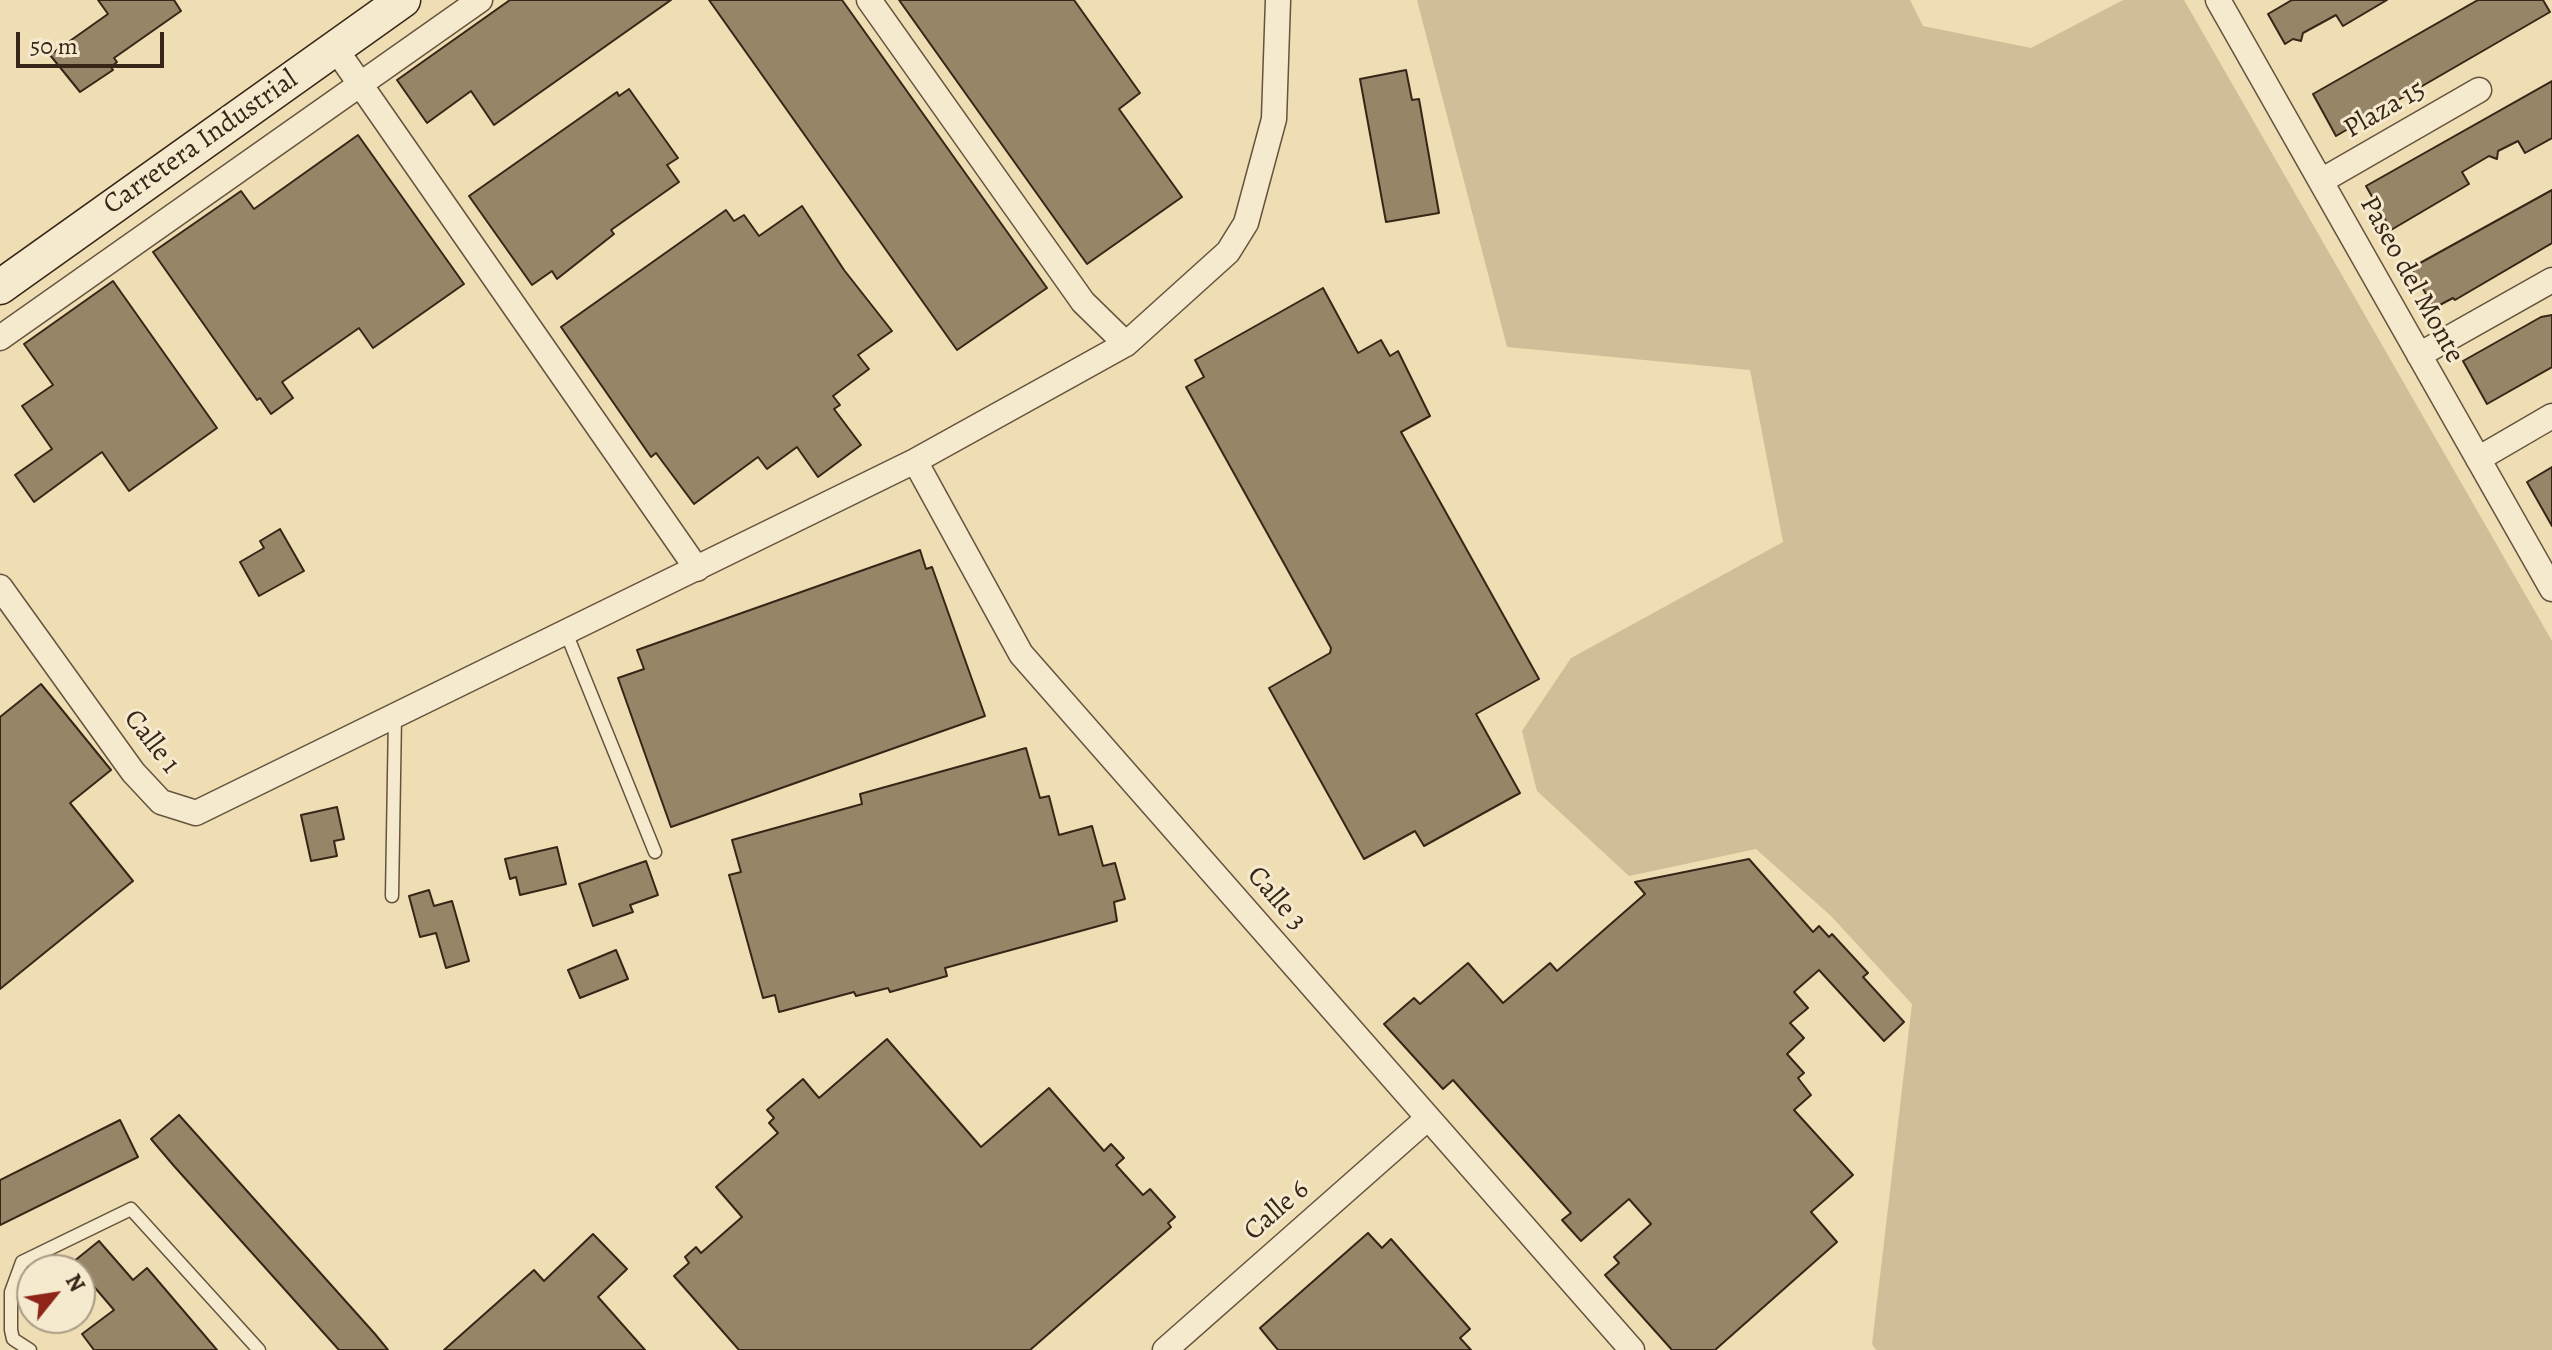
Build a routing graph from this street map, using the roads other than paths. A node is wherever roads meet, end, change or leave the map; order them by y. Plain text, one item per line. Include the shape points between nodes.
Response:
1 (403, 0) edge
2 (480, 0) edge
3 (869, 0) edge
4 (1278, 0) edge
5 (2224, 2) edge
6 (335, 48) junction
7 (360, 86) junction
8 (2479, 90) dead end
9 (2321, 181) junction
10 (2552, 280) edge
11 (0, 287) edge
12 (0, 338) edge
13 (1126, 344) junction
14 (2419, 355) junction
15 (2552, 416) edge
16 (2478, 459) junction
17 (915, 461) junction
18 (2543, 552) edge
19 (697, 569) junction
20 (0, 587) edge
21 (2552, 589) edge
22 (565, 630) junction
23 (395, 716) junction
24 (655, 852) dead end
25 (392, 896) dead end
26 (1428, 1118) junction
27 (30, 1350) edge
28 (259, 1350) edge
29 (1165, 1350) edge
30 (1632, 1350) edge

1 - 6 street, Carretera Industrial
2 - 7 street
3 - 13 street via 1083,302
4 - 13 street, Calle 1 via 1274,119 1246,223 1228,252
5 - 9 street, Paseo del Monte
6 - 7 street
6 - 11 street, Carretera Industrial
7 - 12 street
7 - 19 street
8 - 9 street, Plaza 15
9 - 14 street, Paseo del Monte
10 - 14 street
13 - 17 street, Calle 1
14 - 16 street, Paseo del Monte
15 - 16 street
16 - 18 street, Paseo del Monte
17 - 19 street, Calle 1
17 - 26 street, Calle 3 via 1021,654
18 - 21 street, Paseo del Monte
19 - 22 street, Calle 1
20 - 23 street, Calle 1 via 133,772 161,802 196,813
22 - 23 street, Calle 1
22 - 24 lane
23 - 25 lane
26 - 29 street, Calle 6
26 - 30 street, Calle 3
27 - 28 lane via 13,1339 11,1330 11,1292 22,1262 131,1209

